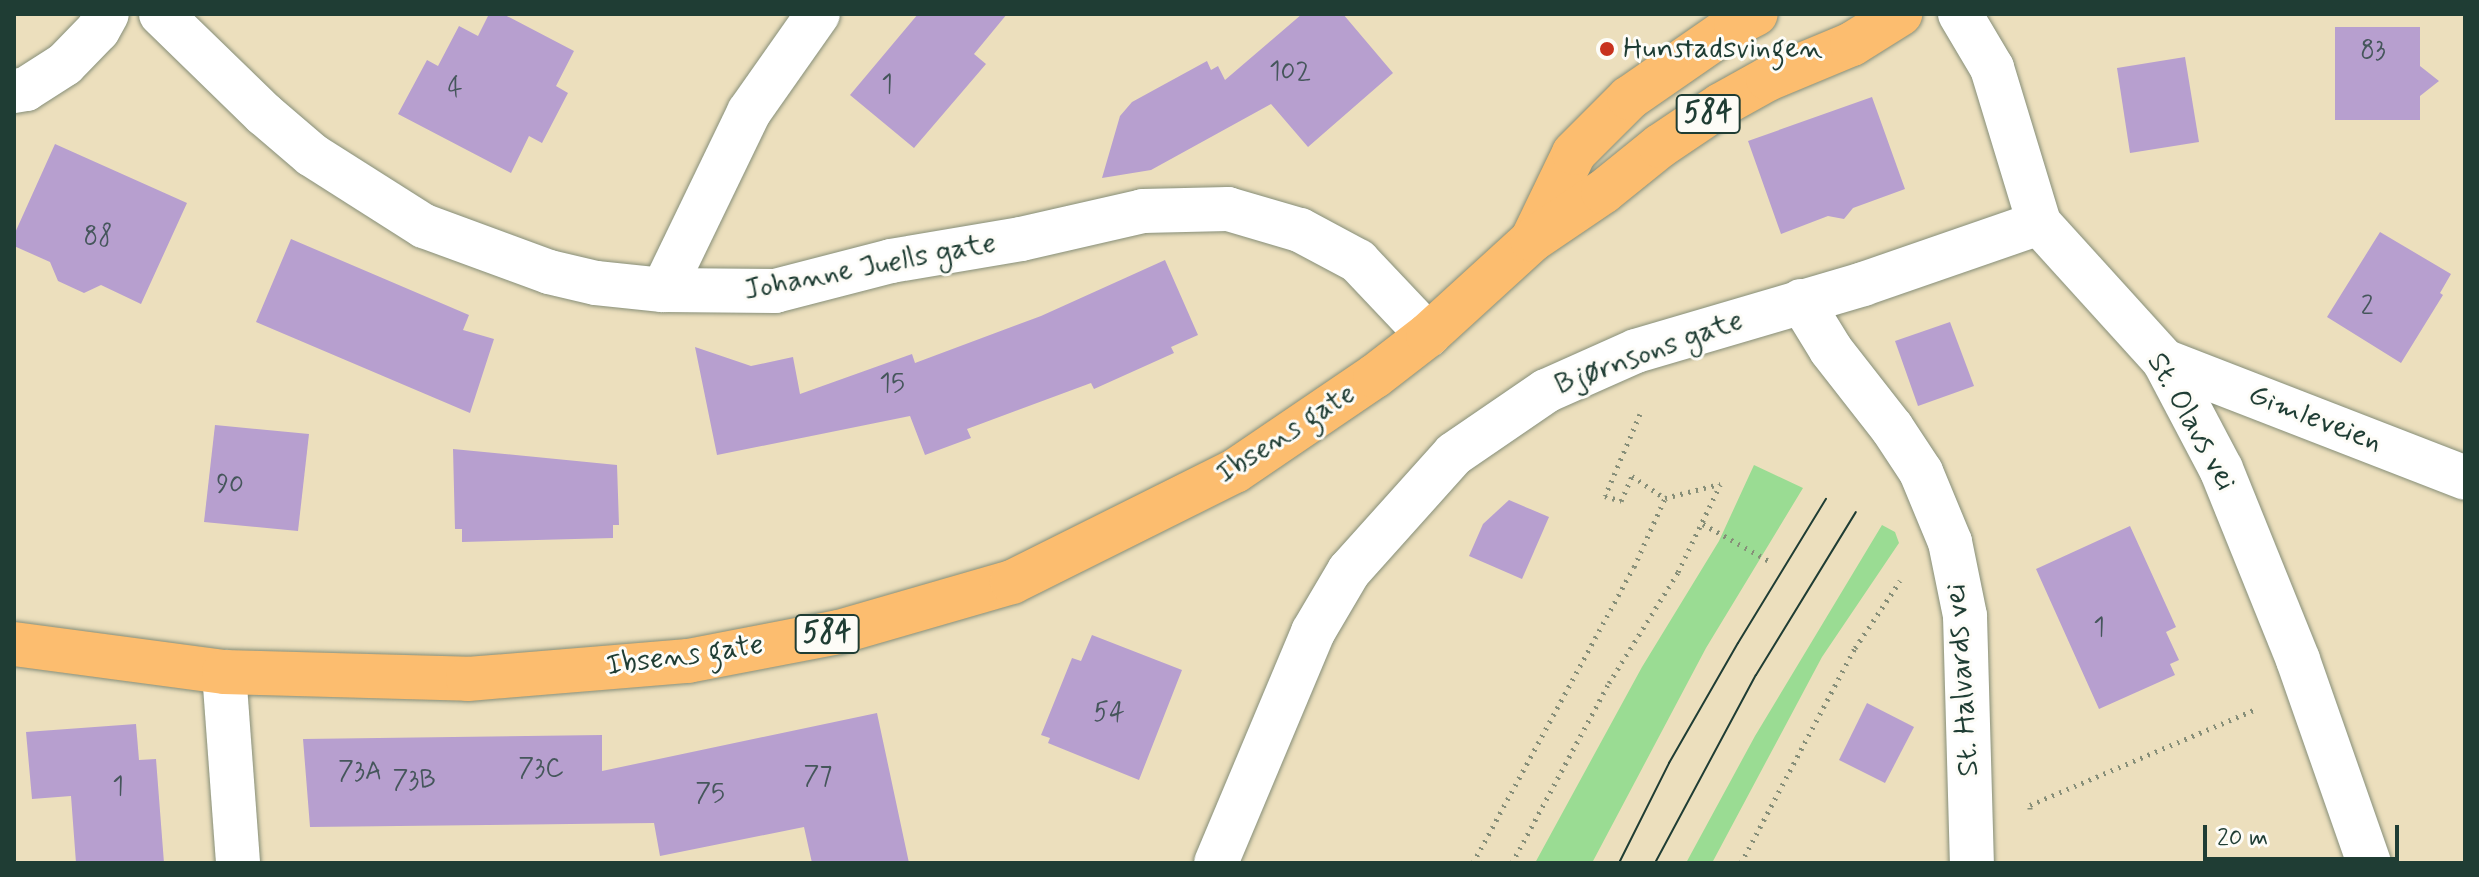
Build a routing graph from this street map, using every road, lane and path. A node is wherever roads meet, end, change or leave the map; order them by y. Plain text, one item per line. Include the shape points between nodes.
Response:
1 (107, 14) edge
2 (161, 14) edge
3 (818, 14) edge
4 (1756, 14) edge
5 (1900, 14) edge
6 (1960, 14) edge
7 (14, 91) edge
8 (2039, 223) junction
9 (1532, 240) junction
10 (663, 290) junction
11 (1801, 301) junction
12 (1428, 335) junction
13 (2164, 361) junction
14 (1642, 409) dead end
15 (2465, 478) edge
16 (1665, 498) junction
17 (1703, 524) junction
18 (1950, 542) junction
19 (1769, 561) dead end
20 (14, 644) edge
21 (224, 672) junction
22 (2265, 705) dead end
23 (2031, 819) dead end
24 (238, 863) edge
25 (1216, 863) edge
26 (1473, 863) edge
27 (1512, 863) edge
28 (1741, 863) edge
29 (1972, 863) edge
30 (2369, 863) edge

1 - 7 street via 65,64
2 - 10 street, Johanne Juells gate via 312,155 424,226 549,272
3 - 10 street via 749,112
4 - 9 main road, Ibsens gate / 584 via 1629,98 1574,153
5 - 9 main road, Ibsens gate / 584 via 1852,44 1721,105
6 - 8 street, St. Olavs vei via 1992,68
8 - 11 street, Bjørnsons gate
8 - 13 street, St. Olavs vei
9 - 12 main road, Ibsens gate / 584
10 - 12 street, Johanne Juells gate via 775,291 891,261 1143,211 1228,209 1300,230 1358,261
11 - 18 street, St. Halvards vei via 1921,472
11 - 25 street, Bjørnsons gate via 1636,351 1572,379 1454,454 1349,571 1313,632
12 - 21 main road, Ibsens gate / 584 via 1235,471 1118,532 1012,582 839,632 688,661 468,679
13 - 15 street, Gimleveien
13 - 30 street, St. Olavs vei via 2221,469 2298,660
14 - 16 path via 1605,496 1621,501 1632,476
16 - 17 path via 1720,484
16 - 26 path via 1634,567
17 - 19 path
17 - 27 path
18 - 28 path via 1908,569 1855,648
18 - 29 street, St. Halvards vei via 1965,616
20 - 21 main road, Ibsens gate / 584
21 - 24 street
22 - 23 path via 2030,805

